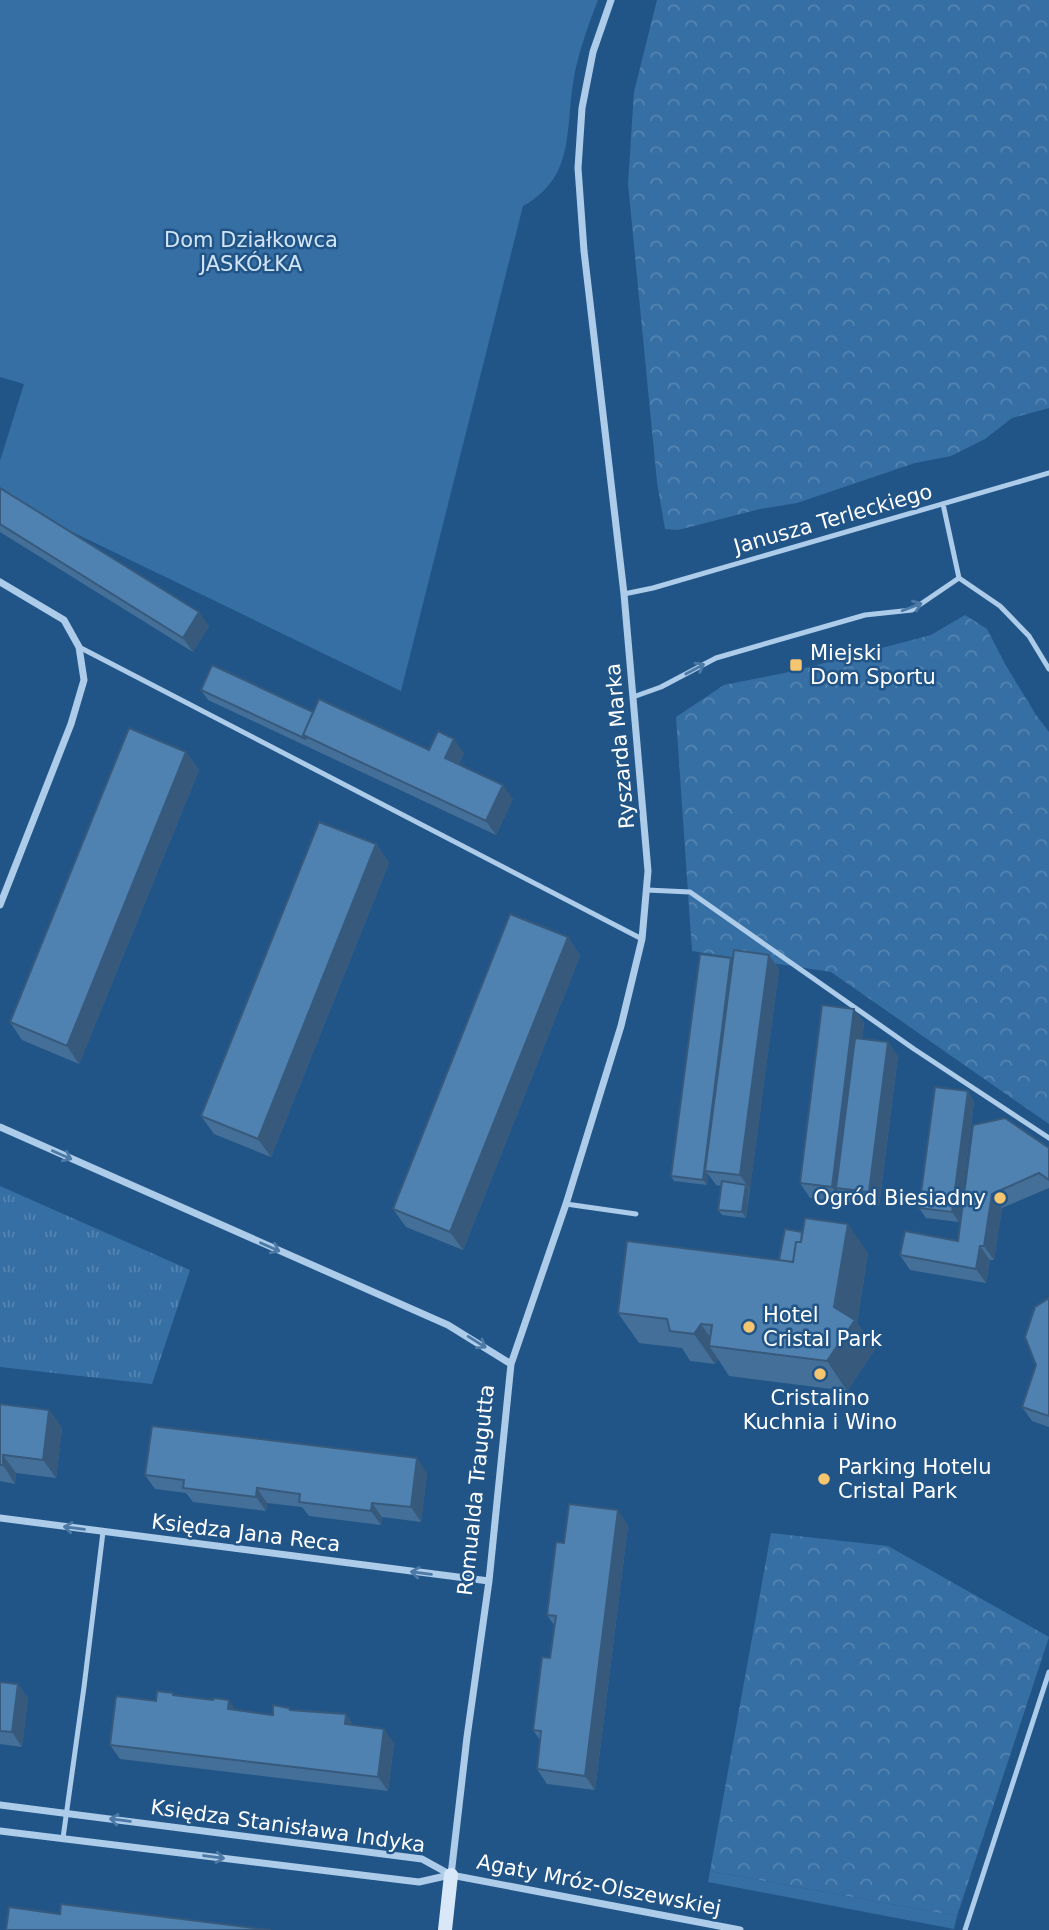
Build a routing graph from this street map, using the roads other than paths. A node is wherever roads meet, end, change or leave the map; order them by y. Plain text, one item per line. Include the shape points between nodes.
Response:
1 (611, 0) edge
2 (1049, 473) edge
3 (943, 503) junction
4 (960, 578) junction
5 (0, 582) edge
6 (624, 594) junction
7 (79, 647) junction
8 (1049, 669) edge
9 (633, 697) junction
10 (647, 890) junction
11 (0, 905) edge
12 (642, 939) junction
13 (0, 1127) edge
14 (1049, 1138) edge
15 (566, 1204) junction
16 (636, 1214) dead end
17 (511, 1364) junction
18 (0, 1518) edge
19 (103, 1532) junction
20 (489, 1581) junction
21 (1049, 1672) edge
22 (0, 1805) edge
23 (67, 1813) junction
24 (0, 1831) edge
25 (63, 1838) junction
26 (451, 1875) junction
27 (445, 1930) edge
28 (740, 1930) edge
29 (965, 1930) edge

1 - 6 street, Ryszarda Marka via 593,52 582,108 578,168
2 - 3 lane, Janusza Terleckiego
3 - 4 lane
3 - 6 lane, Janusza Terleckiego
4 - 8 lane via 1000,606 1029,636
9 -> 4 lane via 716,659 865,615 912,610
5 - 7 street via 64,620
6 - 9 street, Ryszarda Marka
7 - 11 street via 84,680 71,723
7 - 12 lane
9 - 10 street, Ryszarda Marka
10 - 12 street, Ryszarda Marka
10 - 14 lane via 690,892
12 - 15 street, Ryszarda Marka via 621,1026
13 -> 17 street, Romualda Traugutta via 448,1325
15 - 16 lane
15 - 17 street, Ryszarda Marka
17 - 20 street, Romualda Traugutta
19 -> 18 street, Księdza Jana Reca
20 -> 19 street, Księdza Jana Reca
19 - 23 lane
20 - 26 street, Romualda Traugutta
21 - 29 lane
22 - 23 street, Księdza Stanisława Indyka
23 - 25 lane
26 -> 23 street, Księdza Stanisława Indyka via 422,1858
24 - 25 street, Księdza Stanisława Indyka
25 -> 26 street, Księdza Stanisława Indyka via 419,1882
26 - 27 street, Romualda Traugutta
26 - 28 street, Agaty Mróz-Olszewskiej

